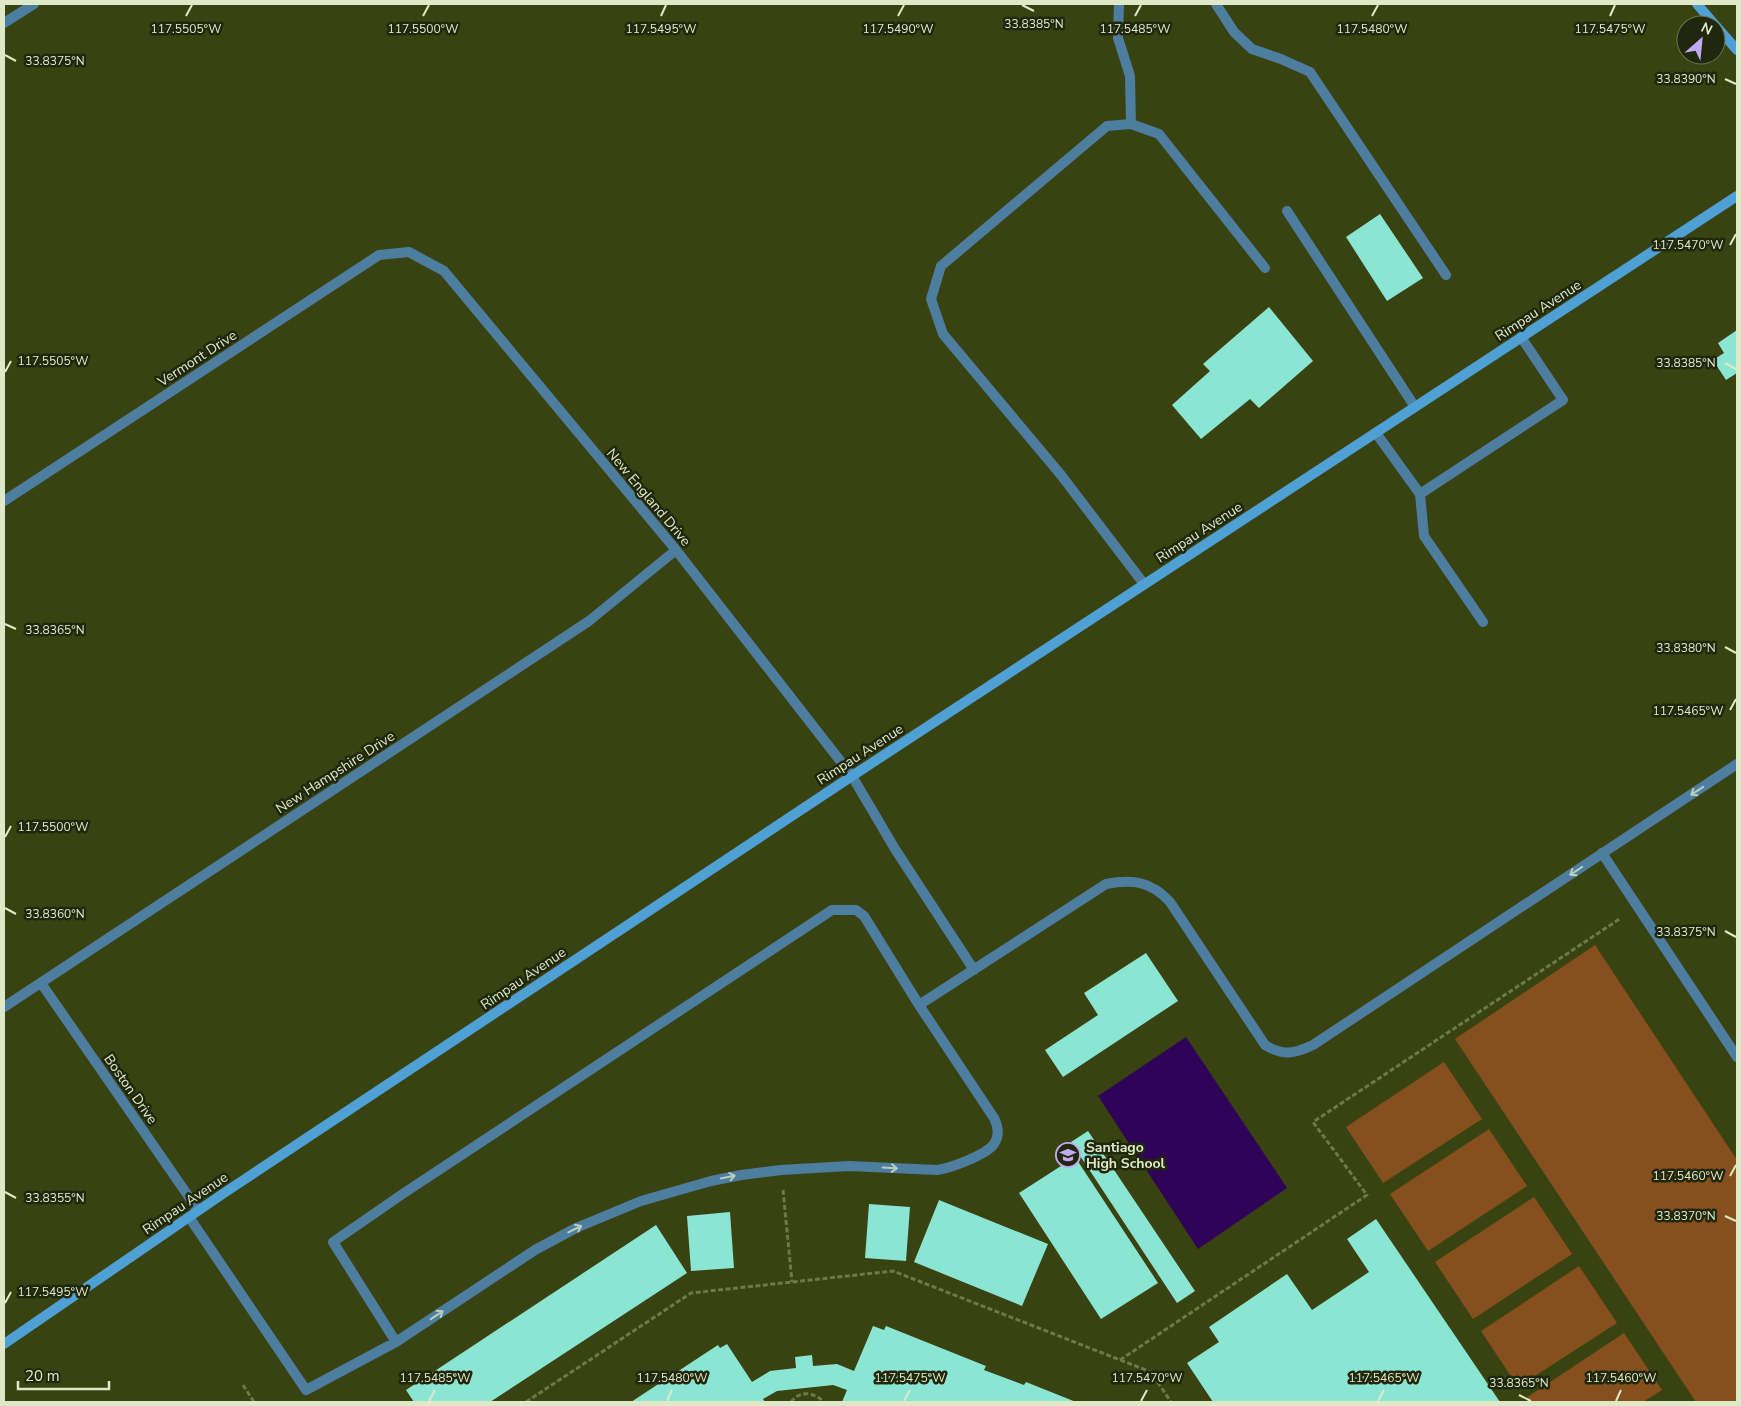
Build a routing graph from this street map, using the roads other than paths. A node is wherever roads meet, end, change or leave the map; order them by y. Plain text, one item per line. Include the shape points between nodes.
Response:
1 (34, 4) edge
2 (1118, 4) edge
3 (1216, 4) edge
4 (1697, 4) edge
5 (1706, 15) edge
6 (4, 23) edge
7 (1726, 37) edge
8 (1737, 50) edge
9 (1131, 124) junction
10 (1737, 196) edge
11 (1288, 211) dead end
12 (409, 252) joint
13 (1265, 268) dead end
14 (1446, 275) dead end
15 (1521, 337) junction
16 (1414, 407) junction
17 (1376, 433) junction
18 (1420, 494) junction
19 (4, 501) edge
20 (676, 550) junction
21 (1144, 584) junction
22 (1483, 622) dead end
23 (1737, 764) edge
24 (852, 776) junction
25 (1602, 854) junction
26 (974, 970) junction
27 (42, 983) junction
28 (919, 1005) junction
29 (4, 1008) edge
30 (1737, 1057) edge
31 (198, 1210) junction
32 (189, 1217) junction
33 (396, 1342) junction
34 (4, 1344) edge

1 - 6 street
2 - 9 street via 1118,38 1130,76
3 - 14 street via 1234,32 1252,49 1282,58 1310,72
4 - 5 main road
7 - 8 main road
9 - 13 street via 1159,134
9 - 21 street via 1108,126 941,266 931,299 943,334 1061,475
10 - 15 main road, Rimpau Avenue
11 - 16 street
12 - 19 street, Vermont Drive via 379,255
12 - 20 street, New England Drive via 444,271
15 - 16 main road, Rimpau Avenue
15 - 18 street via 1563,400
16 - 17 main road, Rimpau Avenue
17 - 18 street
17 - 21 main road, Rimpau Avenue
18 - 22 street via 1424,536
20 - 24 street, New England Drive
20 - 27 street, New Hampshire Drive via 589,620
21 - 24 main road, Rimpau Avenue
23 -> 25 street
24 - 26 street, New England Drive
24 - 31 main road, Rimpau Avenue
25 -> 26 street via 1302,1051 1281,1052 1265,1045 1170,902 1153,888 1136,882 1106,884
25 - 30 street
26 - 28 street
27 - 29 street, New Hampshire Drive
27 - 31 street, Boston Drive
33 -> 28 street via 535,1250 576,1228 641,1201 741,1174 849,1166 937,1170 962,1164 993,1145 998,1135 994,1118
28 - 33 street via 864,916 856,910 832,910 333,1242
31 - 32 main road, Rimpau Avenue
32 - 33 street via 306,1390
32 - 34 main road, Rimpau Avenue

